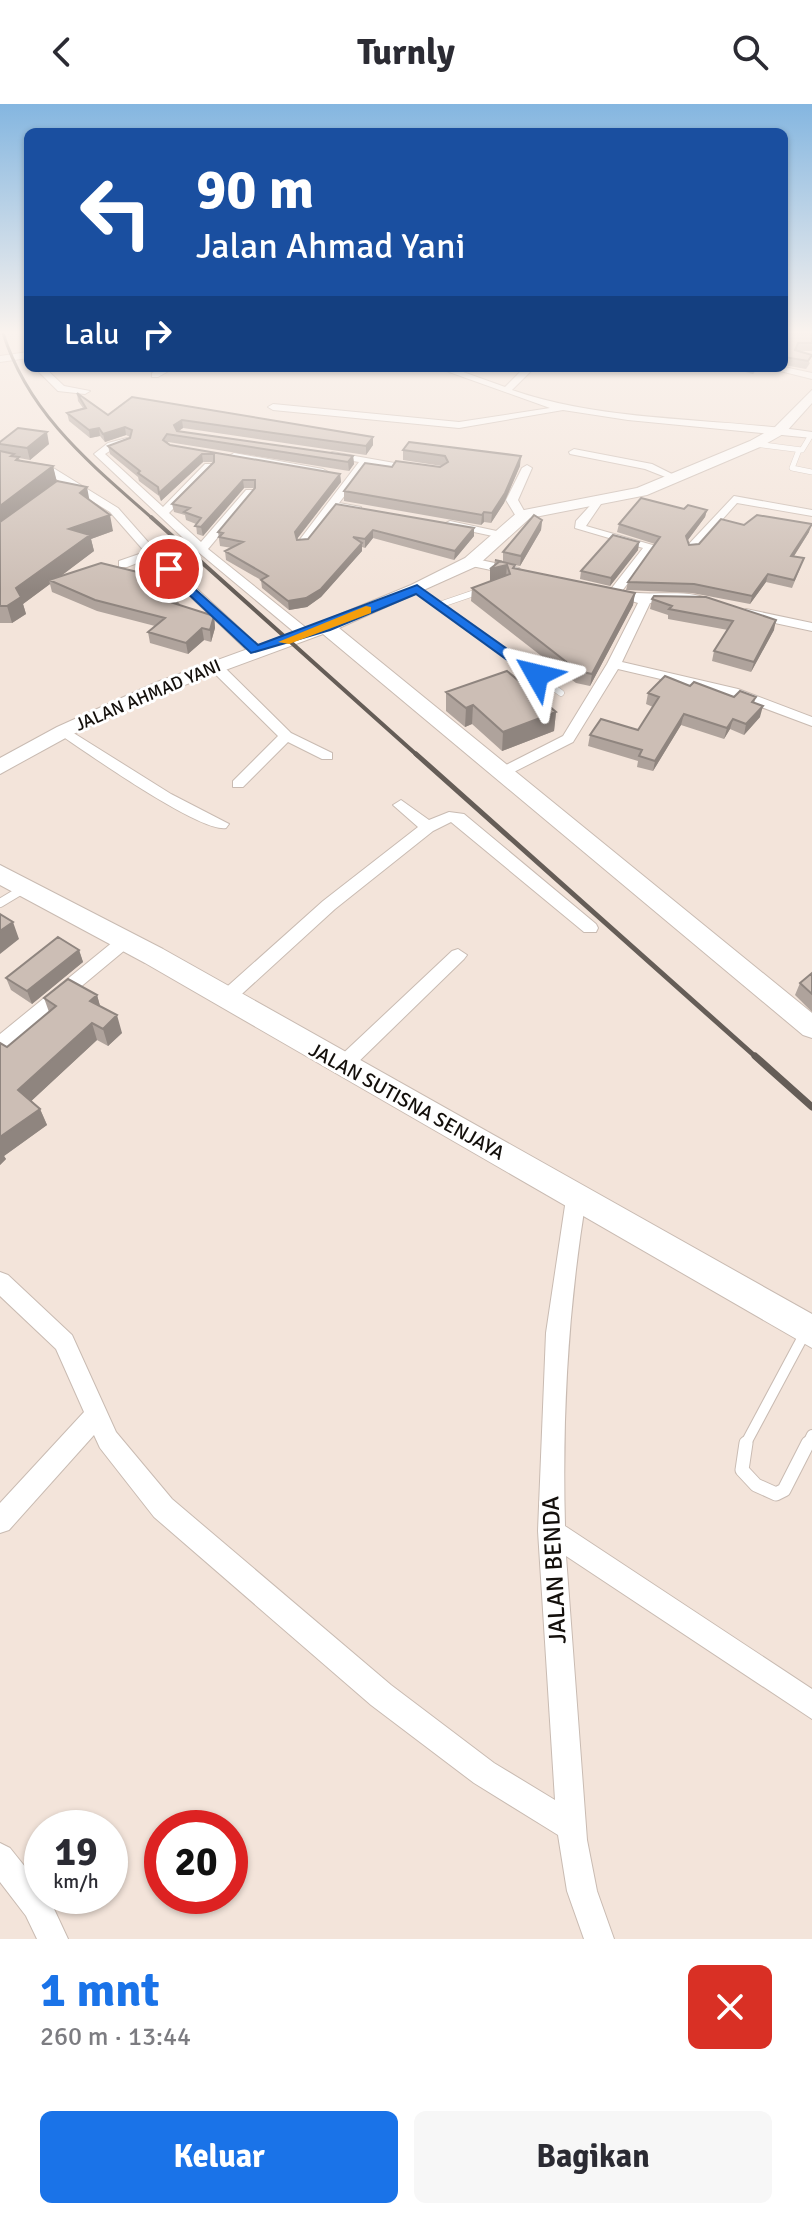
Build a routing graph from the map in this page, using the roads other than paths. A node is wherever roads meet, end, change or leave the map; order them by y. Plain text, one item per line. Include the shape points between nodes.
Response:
1 (393, 419) edge
2 (498, 419) edge
3 (668, 419) edge
4 (790, 419) edge
5 (780, 430) junction
6 (811, 435) edge
7 (127, 441) edge
8 (755, 444) junction
9 (799, 450) junction
10 (574, 452) dead end
11 (322, 453) edge
12 (218, 454) edge
13 (366, 460) junction
14 (0, 461) edge
15 (209, 466) edge
16 (527, 468) dead end
17 (425, 469) edge
18 (812, 472) edge
19 (673, 477) junction
20 (354, 478) junction
21 (250, 492) edge
22 (597, 501) junction
23 (332, 505) junction
24 (163, 513) junction
25 (378, 513) edge
26 (812, 513) edge
27 (521, 516) junction
28 (439, 522) edge
29 (502, 535) junction
30 (302, 544) edge
31 (691, 548) edge
32 (201, 549) junction
33 (152, 553) junction
34 (471, 562) junction
35 (123, 564) dead end
36 (528, 574) edge
37 (492, 587) edge
38 (417, 589) junction
39 (600, 590) edge
40 (614, 593) junction
41 (643, 600) junction
42 (442, 604) junction
43 (724, 607) edge
44 (739, 611) edge
45 (812, 627) edge
46 (316, 630) junction
47 (264, 648) junction
48 (614, 664) junction
49 (215, 666) junction
50 (561, 693) dead end
51 (812, 722) edge
52 (64, 731) junction
53 (286, 736) junction
54 (327, 756) dead end
55 (0, 767) edge
56 (501, 773) junction
57 (238, 784) dead end
58 (401, 805) dead end
59 (221, 824) dead end
60 (428, 827) junction
61 (6, 883) edge
62 (590, 928) dead end
63 (125, 941) junction
64 (458, 955) dead end
65 (226, 998) junction
66 (812, 1028) edge
67 (0, 1044) edge
68 (343, 1065) junction
69 (576, 1199) junction
70 (0, 1282) edge
71 (810, 1330) edge
72 (95, 1417) junction
73 (812, 1435) edge
74 (0, 1521) edge
75 (550, 1531) junction
76 (812, 1705) edge
77 (572, 1827) junction
78 (0, 1858) edge
79 (53, 1939) edge
80 (599, 1939) edge

1 - 2 street via 459,425
3 - 5 street
4 - 5 street
5 - 6 street
5 - 8 street
6 - 9 lane
7 - 24 street via 99,454
8 - 9 lane
8 - 19 street
9 - 18 lane via 792,468
10 - 19 street via 648,466
11 - 13 street
12 - 20 street
13 - 17 street
13 - 20 street
14 - 33 street via 44,468 114,510
15 - 24 street
16 - 27 street via 512,500
19 - 22 street via 641,492
20 - 23 street
21 - 32 street
22 - 27 street
22 - 40 street via 581,528 650,546
23 - 25 street
23 - 30 street
24 - 32 street
26 - 31 street via 734,499
27 - 29 street, JALAN AHMAD YANI
28 - 29 street
29 - 34 street, JALAN AHMAD YANI
32 - 46 street
33 - 35 street
33 - 47 street
34 - 36 street
34 - 38 street, JALAN AHMAD YANI
37 - 42 lane
38 - 42 lane
38 - 46 street, JALAN AHMAD YANI
39 - 40 street
40 - 41 street
41 - 43 street via 680,596
41 - 48 street
42 - 50 lane
44 - 45 street
46 - 47 street, JALAN AHMAD YANI
46 - 56 street
47 - 49 street, JALAN AHMAD YANI
48 - 51 street via 733,692
48 - 56 street via 563,743
49 - 52 street, JALAN AHMAD YANI
49 - 53 street
52 - 55 street, JALAN AHMAD YANI
52 - 59 street via 166,797
53 - 54 street
53 - 57 street
56 - 66 street
58 - 60 street
60 - 62 street via 459,818
60 - 65 street via 329,905
61 - 63 main road, JALAN SUTISNA SENJAYA
63 - 65 main road, JALAN SUTISNA SENJAYA
63 - 67 street
64 - 68 street
65 - 68 main road, JALAN SUTISNA SENJAYA
68 - 69 main road, JALAN SUTISNA SENJAYA
69 - 71 main road, JALAN SUTISNA SENJAYA
69 - 75 street, JALAN BENDA via 558,1309
70 - 72 street via 64,1342
71 - 73 lane via 743,1449 742,1470 756,1485 776,1494 784,1490
72 - 74 street
72 - 77 street via 163,1508 311,1638 484,1773
75 - 76 street
75 - 77 street, JALAN BENDA
77 - 80 street, JALAN BENDA via 584,1895
78 - 79 street via 37,1905

